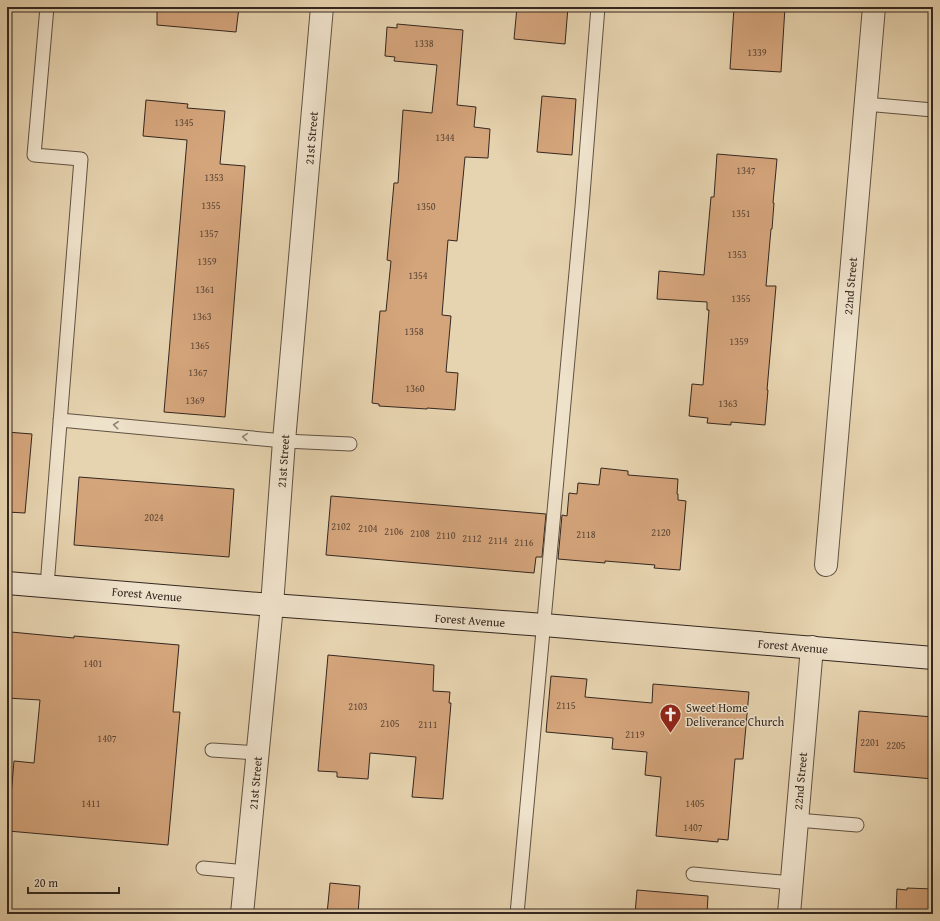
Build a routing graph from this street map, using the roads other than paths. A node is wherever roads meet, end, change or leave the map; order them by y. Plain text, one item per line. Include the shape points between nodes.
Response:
1 (47, 7) edge
2 (322, 7) edge
3 (598, 7) edge
4 (874, 7) edge
5 (865, 104) junction
6 (933, 110) edge
7 (60, 420) junction
8 (284, 441) junction
9 (350, 444) dead end
10 (826, 565) dead end
11 (7, 582) edge
12 (47, 586) junction
13 (272, 605) junction
14 (544, 625) junction
15 (812, 647) junction
16 (933, 658) edge
17 (212, 750) dead end
18 (258, 753) junction
19 (797, 820) junction
20 (857, 825) dead end
21 (203, 868) dead end
22 (246, 872) junction
23 (693, 874) dead end
24 (792, 883) junction
25 (242, 914) edge
26 (517, 914) edge
27 (789, 914) edge

1 - 7 lane via 34,155 81,159
2 - 8 street, 21st Street
3 - 14 lane
4 - 5 street, 22nd Street
5 - 6 lane
5 - 10 street, 22nd Street
8 -> 7 lane
7 - 12 lane
8 - 9 lane
8 - 13 street, 21st Street
11 - 12 street, Forest Avenue
12 - 13 street, Forest Avenue
13 - 14 street, Forest Avenue
13 - 18 street, 21st Street
14 - 15 street, Forest Avenue
14 - 26 lane
15 - 16 street, Forest Avenue
15 - 19 street, 22nd Street
17 - 18 lane
18 - 22 street, 21st Street
19 - 20 lane
19 - 24 street, 22nd Street
21 - 22 lane
22 - 25 street, 21st Street
23 - 24 lane
24 - 27 street, 22nd Street

